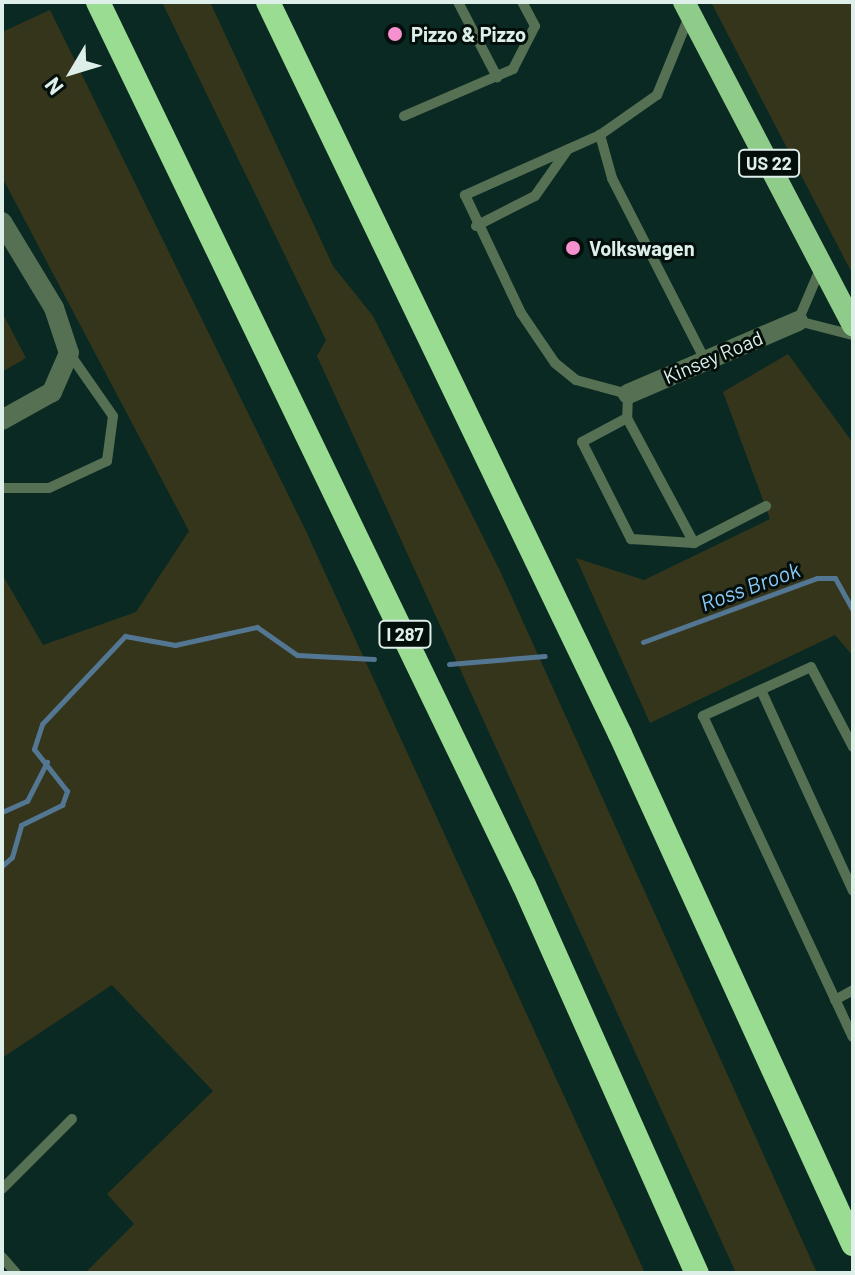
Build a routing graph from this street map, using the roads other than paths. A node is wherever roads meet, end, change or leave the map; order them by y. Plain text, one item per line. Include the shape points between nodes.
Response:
1 (98, 2) edge
2 (268, 2) edge
3 (458, 2) edge
4 (522, 2) edge
5 (687, 8) edge
6 (497, 77) junction
7 (404, 116) dead end
8 (600, 135) junction
9 (568, 149) junction
10 (2, 222) edge
11 (476, 226) junction
12 (822, 265) junction
13 (798, 321) junction
14 (853, 325) edge
15 (853, 335) edge
16 (69, 353) junction
17 (705, 360) junction
18 (628, 394) junction
19 (627, 418) junction
20 (2, 420) edge
21 (2, 488) edge
22 (766, 506) dead end
23 (694, 543) junction
24 (761, 690) junction
25 (853, 747) edge
26 (853, 891) edge
27 (853, 990) edge
28 (835, 1000) junction
29 (853, 1037) edge
30 (72, 1119) dead end
31 (2, 1189) edge
32 (853, 1244) edge
33 (2, 1257) edge
34 (16, 1273) edge
35 (697, 1273) edge

1 - 35 highway, I 287 via 524,885
2 - 32 highway via 620,734
3 - 6 lane
4 - 6 lane via 535,26 513,69
5 - 8 lane via 657,95
5 - 12 highway, US 22
6 - 7 lane
8 - 9 lane
8 - 17 lane via 612,178
9 - 11 lane via 535,196
9 - 11 lane via 468,192 464,202
10 - 16 street via 54,308
11 - 18 lane via 555,363 576,380
12 - 13 lane
12 - 14 highway, US 22
13 - 15 lane
13 - 17 street, Kinsey Road
16 - 20 street via 52,392
16 - 21 lane via 113,416 107,461 49,488
17 - 18 street, Kinsey Road
18 - 19 lane
19 - 23 lane
19 - 23 lane via 582,442 631,539
22 - 23 lane
24 - 25 lane via 811,667
24 - 26 lane
24 - 28 lane via 703,716
27 - 28 lane
28 - 29 lane
30 - 31 lane
33 - 34 lane

